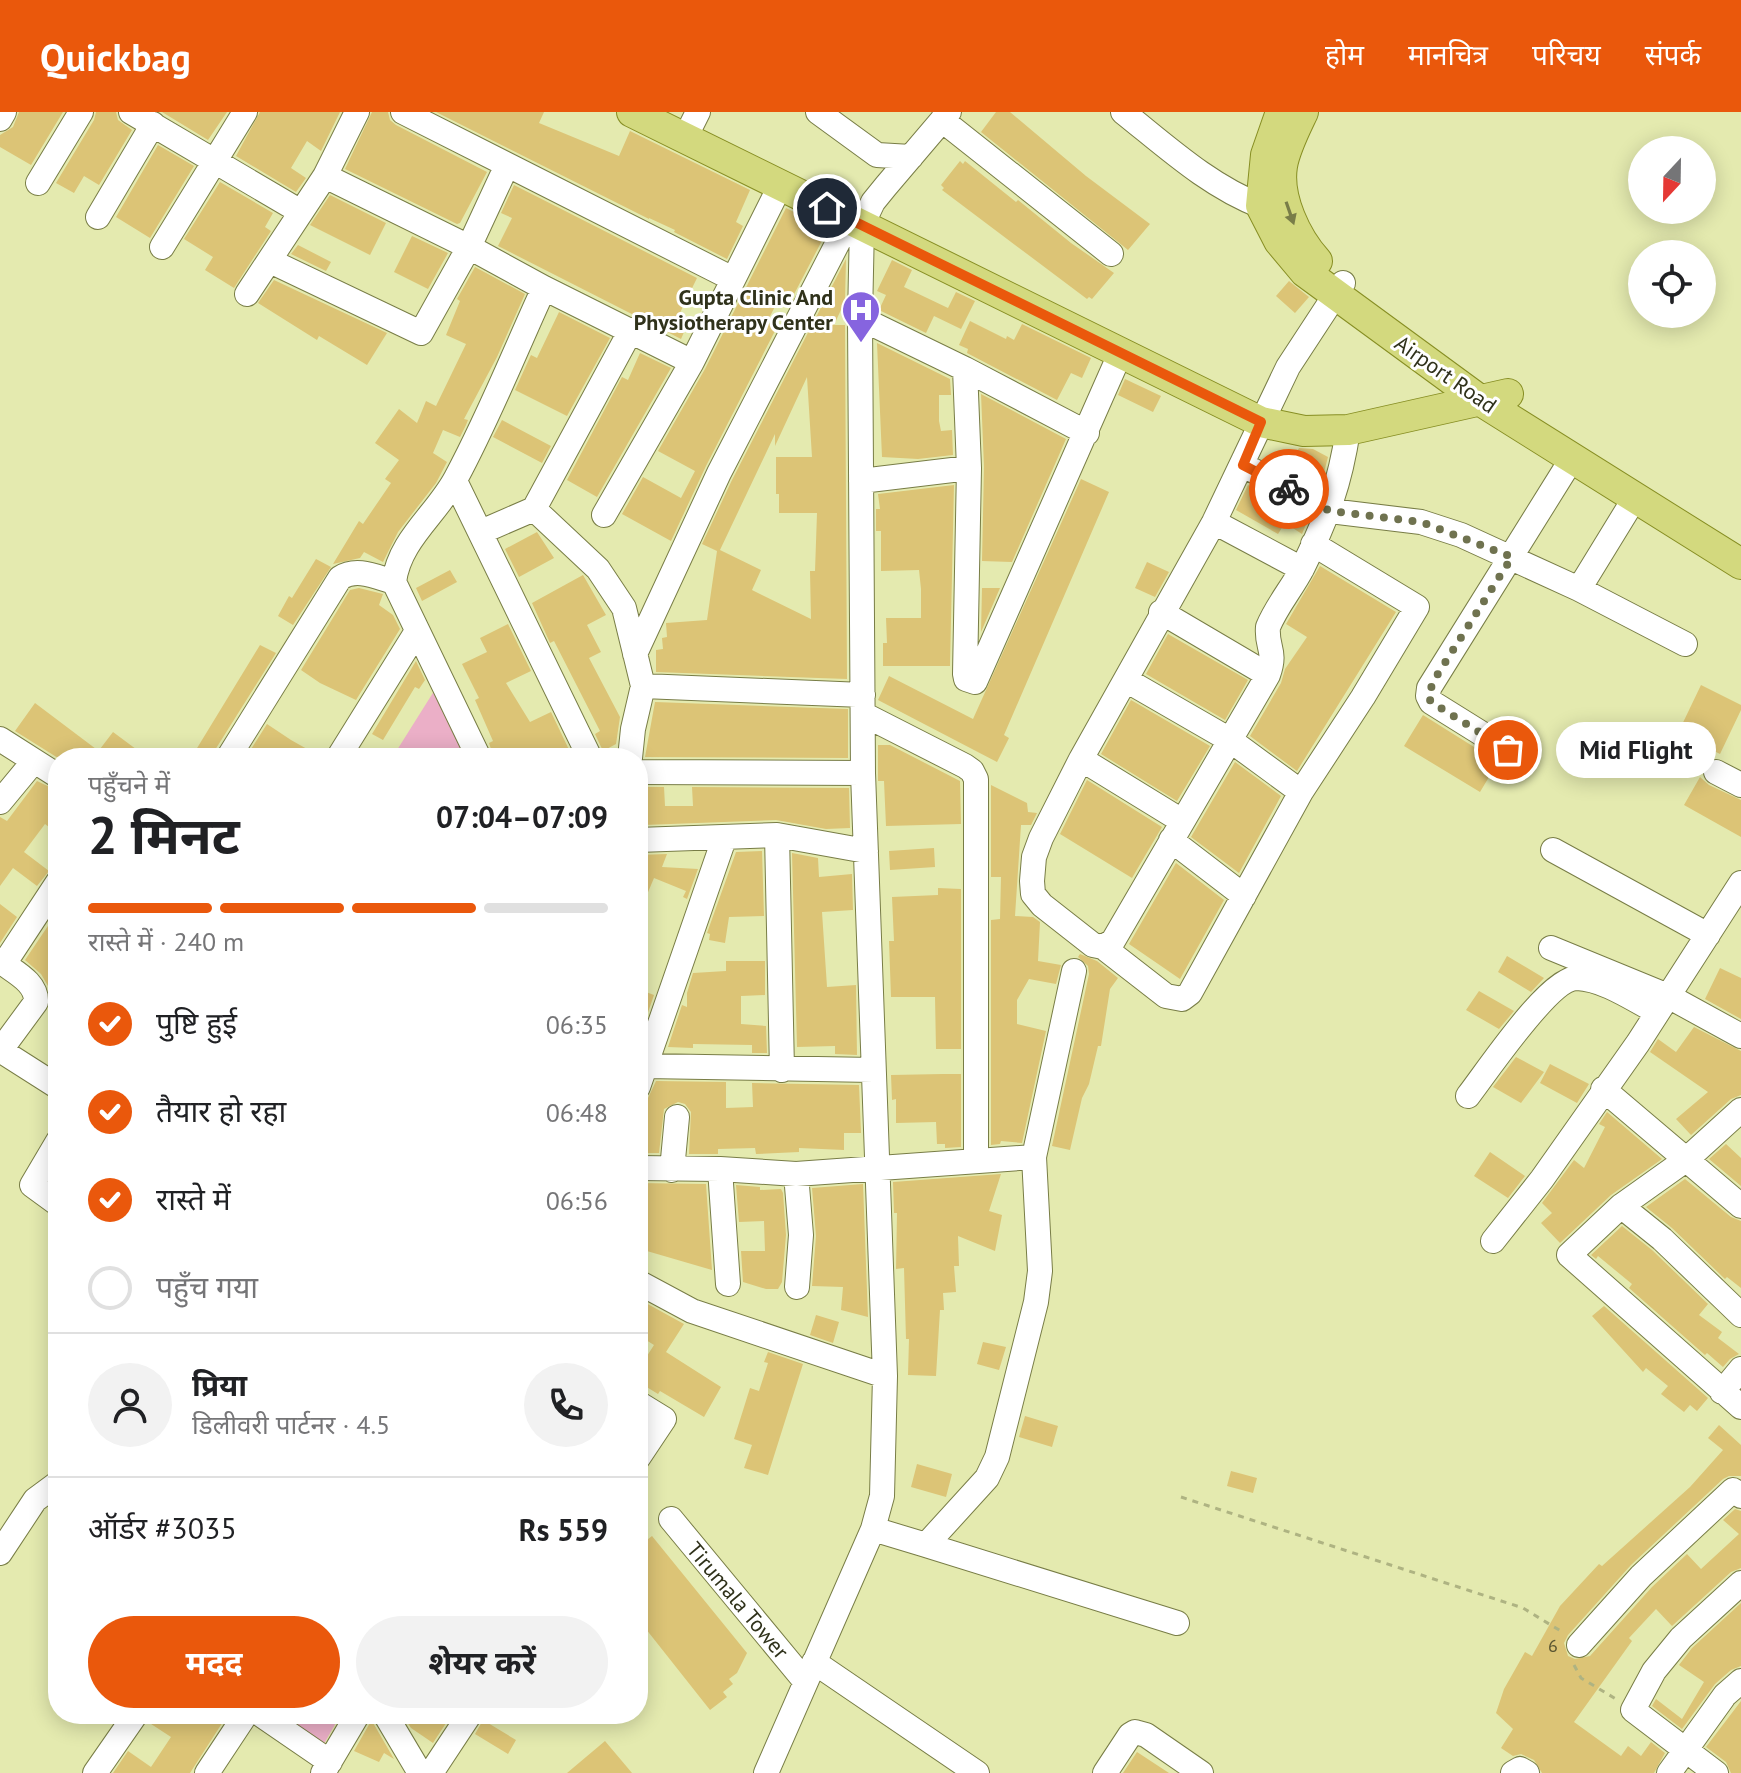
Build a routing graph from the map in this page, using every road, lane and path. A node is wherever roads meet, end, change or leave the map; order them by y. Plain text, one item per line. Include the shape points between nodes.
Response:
1 (4, 112) edge
2 (81, 112) edge
3 (245, 112) edge
4 (357, 112) edge
5 (403, 112) edge
6 (632, 112) edge
7 (818, 112) edge
8 (1123, 112) edge
9 (1281, 112) edge
10 (1303, 112) edge
11 (139, 116) edge
12 (946, 116) edge
13 (0, 119) edge
14 (692, 125) edge
15 (911, 157) junction
16 (216, 161) junction
17 (507, 165) junction
18 (325, 176) junction
19 (38, 183) dead end
20 (780, 186) junction
21 (1261, 206) junction
22 (301, 212) junction
23 (98, 217) dead end
24 (856, 222) junction
25 (162, 247) dead end
26 (469, 247) junction
27 (1111, 254) dead end
28 (270, 261) junction
29 (733, 279) junction
30 (544, 288) junction
31 (1339, 290) junction
32 (247, 294) dead end
33 (860, 318) junction
34 (631, 330) junction
35 (1120, 354) junction
36 (692, 362) junction
37 (965, 369) junction
38 (1494, 398) junction
39 (1261, 422) junction
40 (1348, 430) junction
41 (1087, 433) junction
42 (1573, 457) junction
43 (1243, 465) junction
44 (969, 468) junction
45 (455, 481) junction
46 (861, 481) junction
47 (1636, 496) junction
48 (534, 509) junction
49 (1330, 511) junction
50 (604, 515) dead end
51 (1214, 522) junction
52 (481, 532) junction
53 (1741, 541) edge
54 (1313, 544) junction
55 (1512, 557) junction
56 (1741, 564) edge
57 (1302, 569) junction
58 (394, 582) junction
59 (1579, 589) junction
60 (1161, 612) junction
61 (417, 631) junction
62 (1685, 644) dead end
63 (635, 654) junction
64 (1268, 675) junction
65 (1126, 680) junction
66 (643, 686) junction
67 (863, 704) junction
68 (0, 739) edge
69 (1230, 740) junction
70 (239, 748) edge
71 (344, 748) edge
72 (474, 748) edge
73 (585, 748) edge
74 (631, 748) edge
75 (1508, 750) dead end
76 (1081, 759) junction
77 (34, 761) junction
78 (48, 770) edge
79 (648, 772) edge
80 (1716, 772) dead end
81 (863, 773) junction
82 (1741, 785) edge
83 (1301, 792) junction
84 (0, 802) edge
85 (1177, 830) junction
86 (777, 835) junction
87 (724, 839) junction
88 (648, 840) edge
89 (1553, 850) dead end
90 (866, 851) junction
91 (1741, 883) edge
92 (48, 896) edge
93 (1244, 896) junction
94 (1708, 935) junction
95 (1103, 947) junction
96 (1551, 948) dead end
97 (2, 962) edge
98 (1074, 971) dead end
99 (1662, 1004) junction
100 (1741, 1036) edge
101 (0, 1051) edge
102 (648, 1059) edge
103 (782, 1070) junction
104 (873, 1070) junction
105 (648, 1076) edge
106 (48, 1081) edge
107 (1603, 1089) junction
108 (1468, 1096) dead end
109 (1741, 1110) edge
110 (677, 1117) dead end
111 (1034, 1157) junction
112 (48, 1158) edge
113 (1687, 1159) junction
114 (976, 1160) junction
115 (876, 1167) junction
116 (648, 1169) edge
117 (720, 1169) junction
118 (672, 1170) junction
119 (796, 1174) junction
120 (48, 1197) edge
121 (1621, 1206) junction
122 (1741, 1206) edge
123 (1493, 1241) dead end
124 (728, 1284) dead end
125 (648, 1287) edge
126 (797, 1287) dead end
127 (1741, 1315) edge
128 (1741, 1369) edge
129 (885, 1376) junction
130 (1722, 1392) junction
131 (1741, 1407) edge
132 (648, 1409) edge
133 (648, 1443) edge
134 (1738, 1489) edge
135 (48, 1490) edge
136 (1181, 1497) dead end
137 (671, 1519) dead end
138 (873, 1529) junction
139 (926, 1545) junction
140 (0, 1553) edge
141 (1741, 1583) edge
142 (1177, 1623) dead end
143 (1579, 1645) junction
144 (810, 1671) junction
145 (1741, 1681) edge
146 (1633, 1710) junction
147 (129, 1724) edge
148 (239, 1724) edge
149 (272, 1724) edge
150 (352, 1724) edge
151 (391, 1724) edge
152 (463, 1724) edge
153 (1679, 1764) edge
154 (326, 1767) edge
155 (1198, 1772) edge
156 (95, 1773) edge
157 (207, 1773) edge
158 (420, 1773) edge
159 (431, 1773) edge
160 (766, 1773) edge
161 (977, 1773) edge
162 (1105, 1773) edge
163 (1513, 1773) edge
164 (1527, 1773) edge
165 (1716, 1773) edge

1 - 13 street
2 - 19 street
3 - 16 street
4 - 18 street
5 - 17 street
6 - 14 main road
7 - 15 street via 877,155
8 - 21 street via 1212,182
9 - 21 main road via 1266,155
10 -> 31 main road, Airport Road via 1282,167 1283,188 1305,247
11 - 16 street
11 - 23 street
12 - 15 street
12 - 27 street
14 - 20 main road
15 - 24 street
16 - 22 street
16 - 25 street
17 - 26 street
17 - 29 street
18 - 22 street
18 - 26 street
20 - 24 main road
20 - 29 street
21 - 31 main road, Airport Road via 1289,255 1305,272
22 - 28 street
24 - 33 street
24 - 35 main road
24 - 63 street via 719,473
26 - 28 street via 421,333
26 - 30 street
28 - 32 street
29 - 36 street
30 - 34 street
30 - 45 street
31 - 38 main road, Airport Road
31 - 39 street via 1288,367
33 - 37 street
33 - 46 street
34 - 36 street
34 - 48 street
35 - 39 main road
35 - 41 street
36 - 50 street
37 - 41 street
37 - 44 street
38 - 40 main road
38 - 42 main road, Airport Road
38 - 53 main road, Airport Road via 1649,480
39 - 40 main road via 1304,431
39 - 43 street
40 - 49 street
41 - 44 street via 975,682 965,674
42 - 47 main road, Airport Road
42 - 55 street
43 - 49 street
43 - 51 street
44 - 46 street
45 - 52 street
45 - 58 street via 401,553
46 - 67 street
47 - 56 main road, Airport Road
47 - 59 street
48 - 52 street
48 - 63 street via 609,584 624,608
49 - 54 street
49 - 55 street via 1421,522
51 - 57 street
51 - 60 street
52 - 73 street
54 - 57 street
54 - 83 street via 1417,607
55 - 59 street
55 - 75 street via 1428,696
57 - 64 street via 1268,627 1274,655
58 - 61 street
58 - 70 street via 357,572 340,578
59 - 62 street
60 - 64 street
60 - 65 street
61 - 71 street
61 - 72 street
63 - 66 street
64 - 69 street
65 - 69 street
65 - 76 street
66 - 67 street
66 - 74 street
67 - 81 street
67 - 114 street via 965,766 976,779
68 - 77 street
69 - 83 street
69 - 85 street
76 - 85 street
76 - 95 street via 1034,857 1033,894 1093,945
77 - 78 street
77 - 84 street
79 - 81 street
80 - 82 street
81 - 90 street
83 - 93 street
85 - 93 street
85 - 95 street via 1113,941
86 - 87 street
86 - 90 street
86 - 103 street
87 - 88 street
87 - 102 street
89 - 94 street
90 - 104 street
91 - 94 street
92 - 97 street
93 - 95 street via 1182,999 1166,996
94 - 99 street
96 - 99 street
97 - 101 street via 37,993
98 - 111 street
99 - 100 street
99 - 107 street
99 - 108 street via 1570,978 1507,1042
101 - 106 street
103 - 104 street
103 - 105 street
104 - 115 street
107 - 113 street
107 - 123 street
109 - 113 street
110 - 118 street
111 - 114 street
111 - 139 street via 1040,1271 997,1457 987,1478
112 - 120 street via 32,1185
113 - 121 street
113 - 122 street
114 - 115 street
115 - 119 street
115 - 129 street
116 - 118 street
117 - 118 street
117 - 119 street
117 - 124 street
119 - 126 street via 801,1235
121 - 127 street
121 - 130 street via 1569,1255
125 - 129 street via 692,1311
128 - 130 street
129 - 138 street via 882,1496
130 - 131 street
132 - 133 street via 664,1419
134 - 143 street via 1641,1576
135 - 140 street via 35,1500
136 - 143 path via 1523,1608
137 - 144 street, Tirumala Tower
138 - 139 street
138 - 144 street
139 - 142 street
141 - 146 street via 1681,1638 1654,1671
143 - 146 path via 1573,1667 1581,1678
144 - 160 street
144 - 161 street, Tirumala Tower
145 - 153 street via 1725,1695
146 - 153 street
147 - 156 street
148 - 157 street
149 - 154 street
150 - 154 street
151 - 158 street
152 - 159 street
153 - 165 street
155 - 162 street via 1135,1732
163 - 164 street

